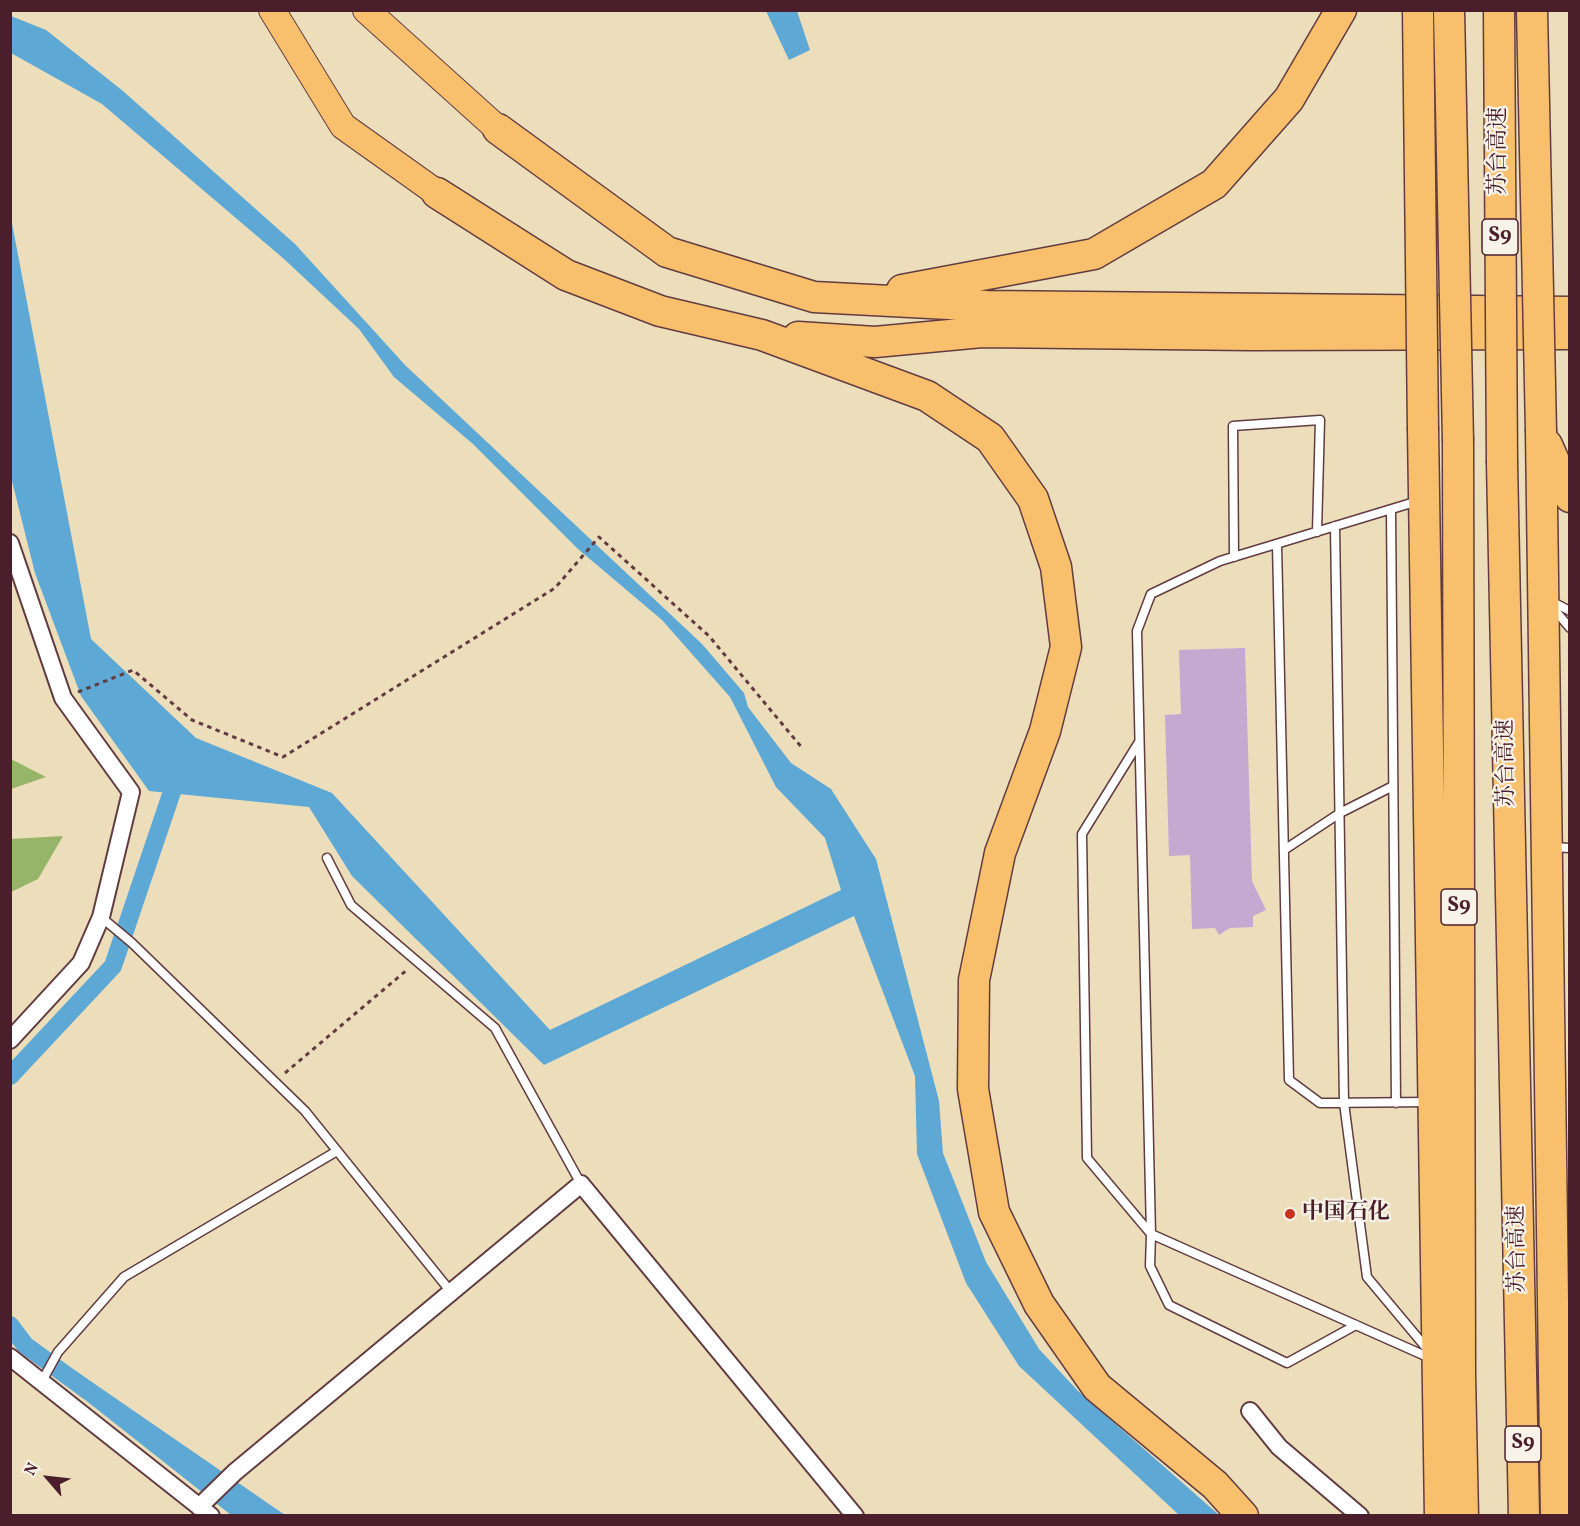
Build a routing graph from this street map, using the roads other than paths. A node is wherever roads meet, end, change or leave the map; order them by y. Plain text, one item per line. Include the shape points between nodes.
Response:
1 (366, 10) edge
2 (1341, 10) edge
3 (1418, 10) edge
4 (1449, 10) edge
5 (1499, 10) edge
6 (1532, 10) edge
7 (273, 12) edge
8 (498, 129) joint
9 (437, 193) joint
10 (852, 299) junction
11 (1569, 312) edge
12 (1569, 334) edge
13 (762, 335) junction
14 (1541, 432) junction
15 (1569, 497) edge
16 (1424, 500) junction
17 (1390, 510) junction
18 (1335, 526) junction
19 (1317, 532) junction
20 (10, 543) edge
21 (1277, 544) junction
22 (1234, 557) junction
23 (1543, 596) junction
24 (1569, 612) edge
25 (1569, 628) edge
26 (1140, 742) junction
27 (1393, 786) junction
28 (1340, 813) junction
29 (1558, 847) edge
30 (1284, 850) junction
31 (327, 858) dead end
32 (101, 917) junction
33 (10, 1040) edge
34 (1434, 1102) junction
35 (1344, 1103) junction
36 (1396, 1103) junction
37 (337, 1151) junction
38 (581, 1184) junction
39 (1151, 1234) junction
40 (451, 1293) junction
41 (1356, 1325) junction
42 (10, 1357) edge
43 (1445, 1370) junction
44 (41, 1383) junction
45 (1250, 1411) dead end
46 (205, 1511) edge
47 (855, 1515) edge
48 (1243, 1515) edge
49 (1360, 1515) edge
50 (1440, 1515) edge
51 (1463, 1515) edge
52 (1524, 1515) edge
53 (1556, 1515) edge

1 - 8 main road
2 - 10 highway via 1289,99 1214,183 1094,254
3 - 16 highway, bridge
4 - 43 highway, S9, bridge via 1458,441
5 - 52 highway, 苏台高速 / S9, bridge via 1502,463
6 - 14 highway, bridge
7 - 9 main road via 343,126
8 - 10 highway via 667,252 814,297
9 - 13 highway via 566,275 660,311
10 - 11 highway via 987,306
12 - 13 highway via 982,332 874,342
13 - 48 highway via 927,396 990,438 1033,499 1056,567 1066,646 1045,731 1000,853 974,980 973,1089 994,1212 1039,1304 1097,1387 1215,1485
14 - 15 highway
14 - 23 highway
16 - 17 lane
16 - 34 highway
17 - 18 lane
17 - 27 lane
18 - 19 lane
18 - 28 lane
19 - 21 lane
19 - 22 lane via 1320,420 1233,426
20 - 32 street via 63,698 131,792
21 - 22 lane
21 - 30 lane
22 - 26 lane via 1151,594 1137,632
23 - 24 lane
23 - 25 lane
23 - 29 highway
26 - 39 lane
26 - 39 lane via 1082,834 1087,1158
27 - 28 lane
27 - 36 lane
28 - 30 lane
28 - 35 lane
29 - 53 highway
30 - 35 lane via 1289,1080 1320,1103
31 - 38 lane via 351,905 495,1028
32 - 33 street via 81,963
32 - 37 lane via 305,1111
34 - 36 lane
34 - 43 highway
35 - 36 lane
35 - 43 lane via 1367,1277
37 - 40 lane
37 - 44 lane via 124,1277 58,1352
38 - 40 street
38 - 47 street
39 - 41 lane
39 - 41 lane via 1150,1266 1169,1305 1287,1363
40 - 46 street via 235,1472
41 - 43 lane
42 - 44 street
43 - 50 highway
43 - 51 highway, S9
44 - 46 street
45 - 49 street via 1279,1448

